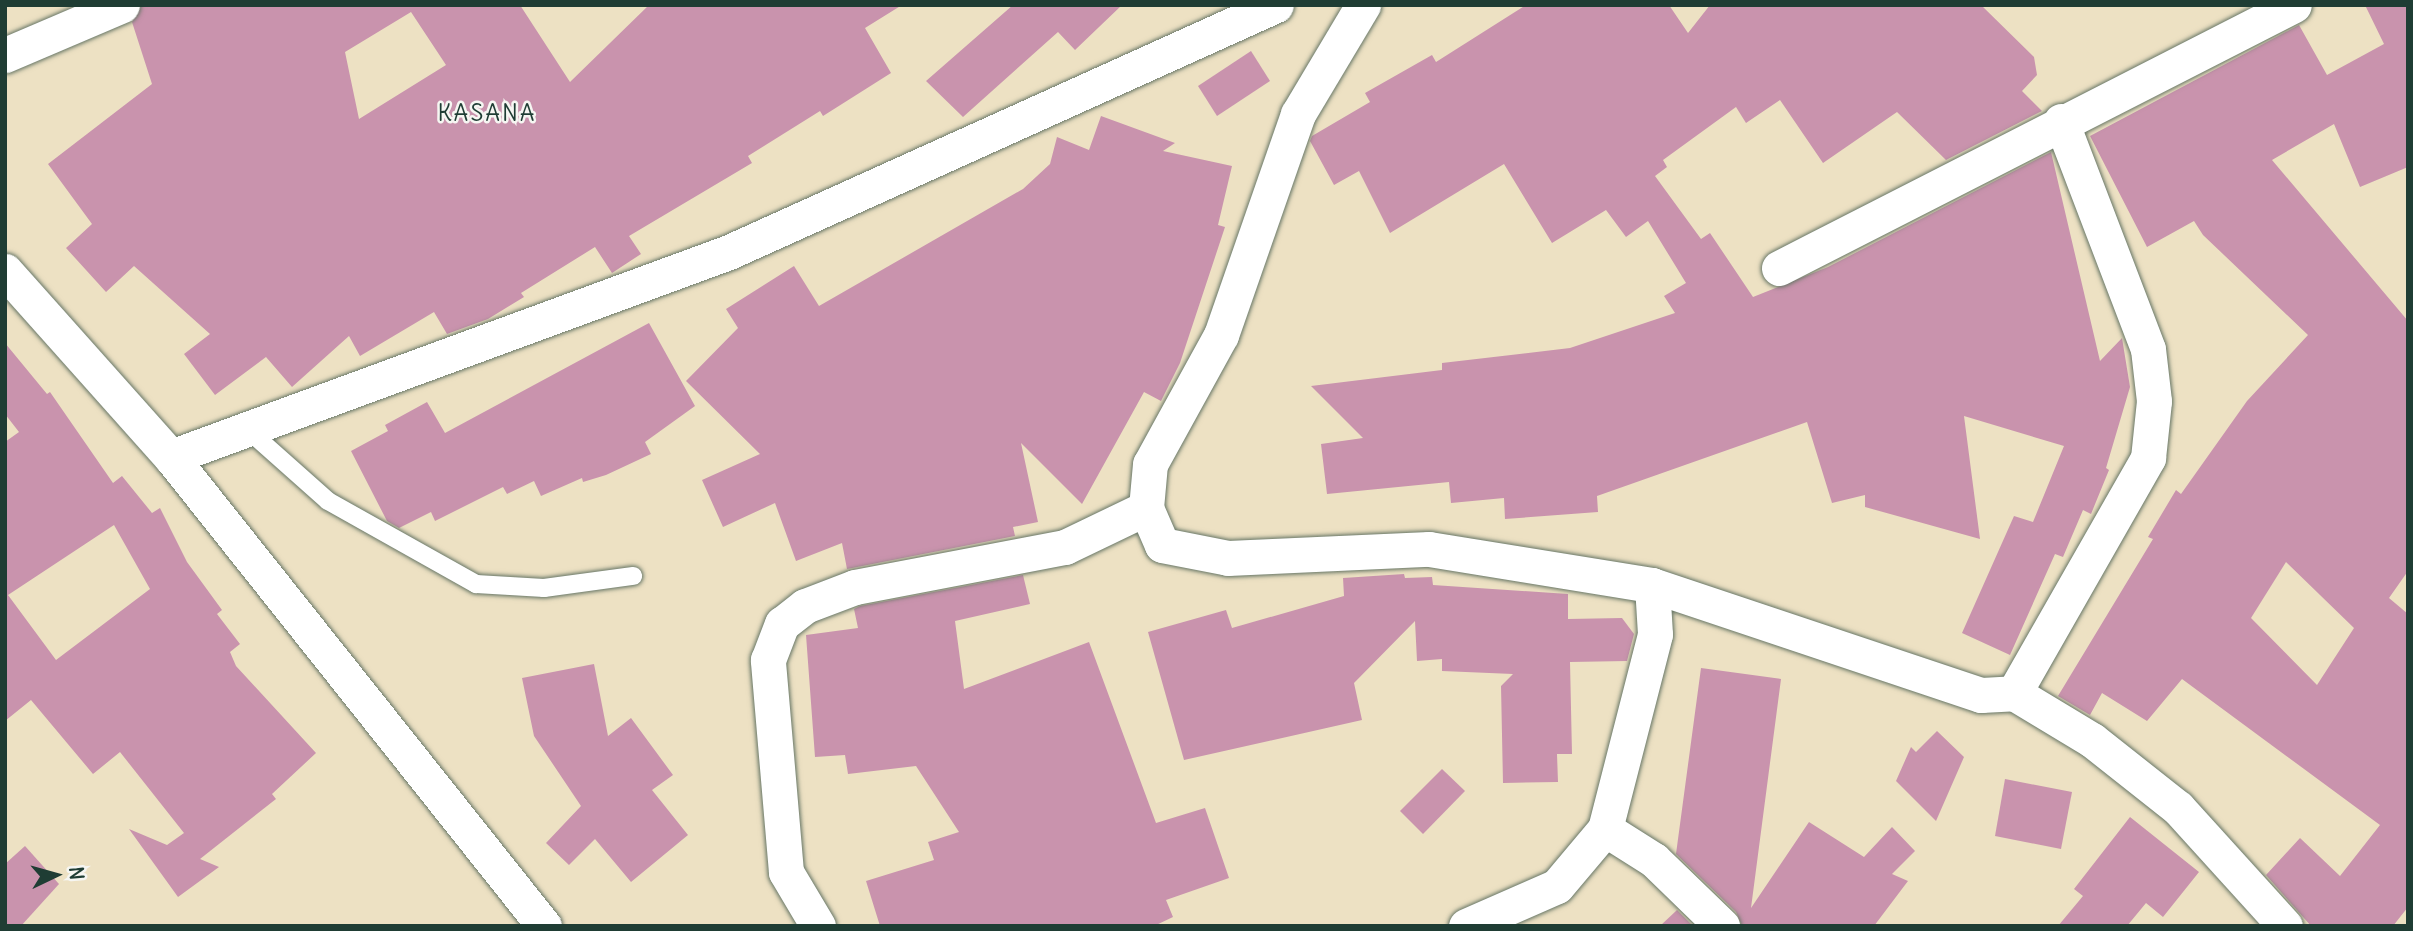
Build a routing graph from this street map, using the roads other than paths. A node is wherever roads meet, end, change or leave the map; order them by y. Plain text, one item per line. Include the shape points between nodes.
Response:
1 (122, 5) edge
2 (1276, 5) edge
3 (1363, 5) edge
4 (2294, 5) edge
5 (5, 55) edge
6 (2061, 121) junction
7 (1779, 268) dead end
8 (5, 271) edge
9 (247, 429) junction
10 (171, 457) junction
11 (1146, 508) junction
12 (633, 576) dead end
13 (1652, 585) junction
14 (2014, 693) junction
15 (1605, 829) junction
16 (1527, 915) edge
17 (544, 926) edge
18 (818, 926) edge
19 (1466, 926) edge
20 (1722, 926) edge
21 (2285, 926) edge

1 - 5 street
2 - 9 street via 729,252
3 - 11 street via 1298,114 1221,335 1150,464
4 - 6 street
6 - 7 street
6 - 14 street via 2148,349 2154,401 2148,458
8 - 10 street
9 - 10 street
9 - 12 lane via 328,501 476,584 544,588
10 - 17 street
11 - 13 street via 1161,545 1228,558 1429,549
11 - 18 street via 1065,547 855,587 805,606 782,624 768,660 786,872
13 - 14 street via 1981,695
13 - 15 street via 1655,634
14 - 21 street via 2092,740 2178,808
15 - 16 street
15 - 20 street via 1654,860
16 - 19 street

